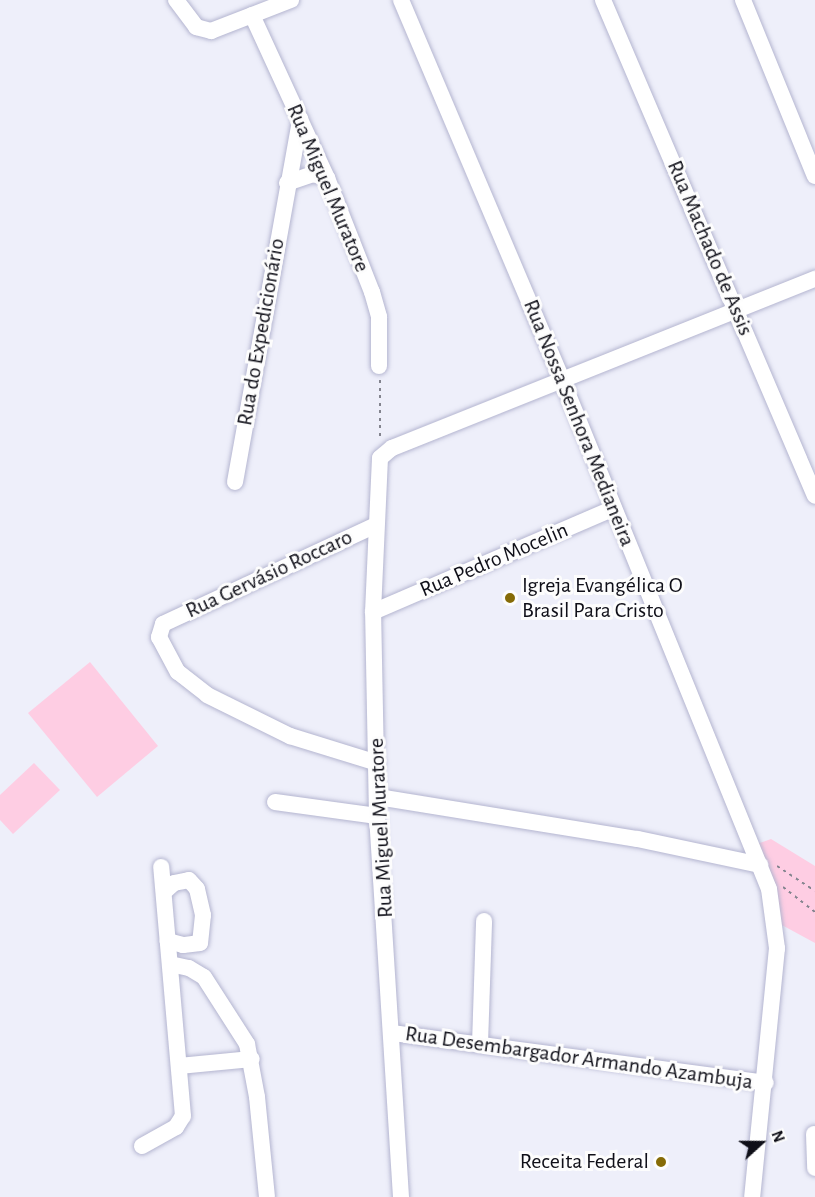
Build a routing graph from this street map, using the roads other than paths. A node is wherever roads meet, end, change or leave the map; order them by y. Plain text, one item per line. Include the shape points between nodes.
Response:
1 (176, 0) edge
2 (291, 0) edge
3 (401, 0) edge
4 (603, 0) edge
5 (743, 0) edge
6 (252, 15) junction
7 (300, 119) junction
8 (815, 176) edge
9 (327, 178) junction
10 (287, 183) junction
11 (815, 279) edge
12 (738, 310) junction
13 (380, 366) road end
14 (563, 382) junction
15 (235, 482) dead end
16 (815, 496) edge
17 (614, 508) junction
18 (376, 525) junction
19 (373, 612) junction
20 (377, 764) junction
21 (378, 797) junction
22 (275, 802) dead end
23 (377, 816) junction
24 (757, 856) junction
25 (161, 867) dead end
26 (164, 892) junction
27 (484, 921) dead end
28 (168, 941) junction
29 (170, 964) junction
30 (392, 1033) junction
31 (480, 1044) junction
32 (252, 1059) junction
33 (179, 1066) junction
34 (766, 1083) junction
35 (814, 1134) edge
36 (142, 1146) dead end
37 (815, 1168) edge
38 (267, 1197) edge
39 (401, 1197) edge
40 (753, 1197) edge

1 - 6 street via 196,27 211,31
2 - 6 street
3 - 14 street, Rua Nossa Senhora Medianeira
4 - 12 street, Rua Machado de Assis
5 - 8 street
6 - 7 street, Rua Miguel Muratore
7 - 9 street, Rua Miguel Muratore
7 - 10 street, Rua do Expedicionário
9 - 10 street via 313,174
9 - 13 street, Rua Miguel Muratore via 372,292 378,317
10 - 15 street, Rua do Expedicionário
11 - 12 street
12 - 14 street
12 - 16 street, Rua Machado de Assis
14 - 17 street, Rua Nossa Senhora Medianeira
14 - 18 street, Rua Miguel Muratore via 392,448 380,458
17 - 19 street, Rua Pedro Mocelin
17 - 24 street, Rua Nossa Senhora Medianeira
18 - 19 street, Rua Miguel Muratore
18 - 20 street, Rua Gervásio Roccaro via 163,624 161,642 178,672 207,695 290,736
19 - 20 street, Rua Miguel Muratore
20 - 21 street, Rua Miguel Muratore
21 - 23 street, Rua Miguel Muratore
21 - 24 street
22 - 23 street
23 - 30 street, Rua Miguel Muratore
24 - 34 street, Rua Nossa Senhora Medianeira via 769,889 777,948
25 - 26 street
26 - 28 street
26 - 28 street via 174,883 189,880 197,889 203,915 200,943
27 - 31 street
28 - 29 street
29 - 32 street via 189,968 204,977 247,1044
29 - 33 street
30 - 31 street, Rua Desembargador Armando Azambuja
30 - 39 street, Rua Miguel Muratore
31 - 34 street, Rua Desembargador Armando Azambuja
32 - 33 street
32 - 38 street
33 - 36 street via 183,1116 176,1127
34 - 40 street, Rua Nossa Senhora Medianeira
35 - 37 street

